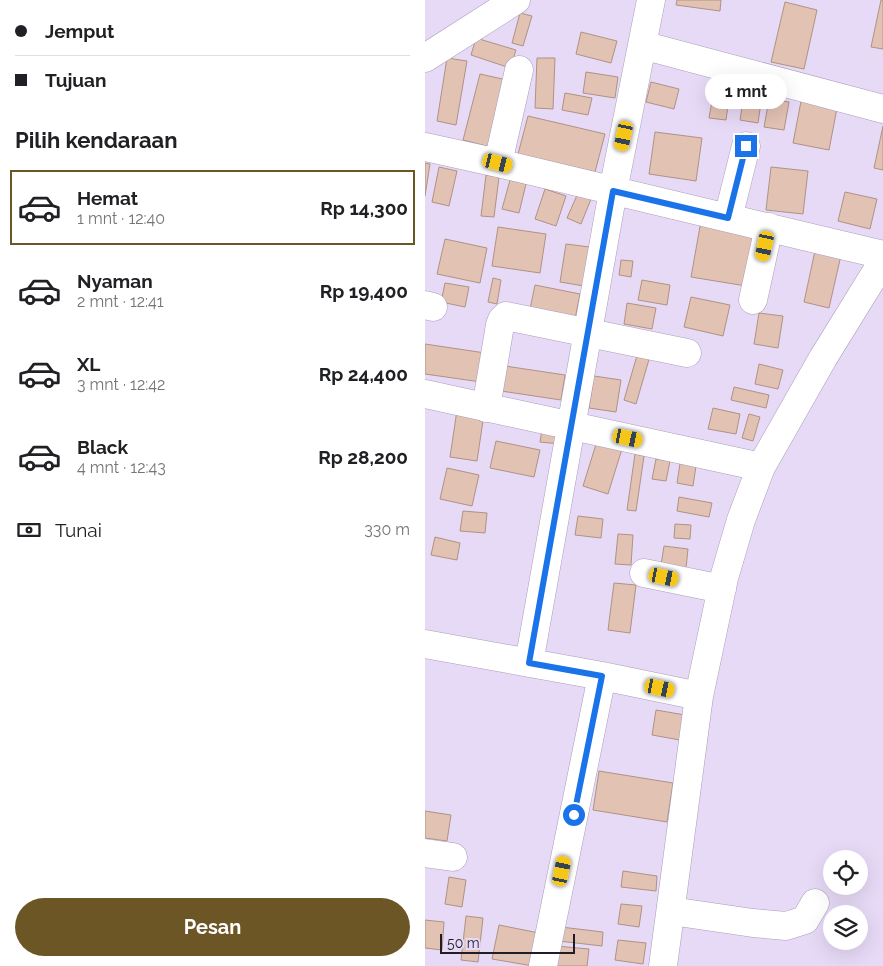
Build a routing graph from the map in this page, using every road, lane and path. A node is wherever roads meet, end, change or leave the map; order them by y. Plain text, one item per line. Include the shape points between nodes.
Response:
1 (480, 0) edge
2 (516, 0) edge
3 (651, 0) edge
4 (425, 36) edge
5 (642, 45) junction
6 (425, 58) edge
7 (519, 70) dead end
8 (883, 109) edge
9 (746, 146) dead end
10 (425, 147) edge
11 (498, 163) junction
12 (613, 191) junction
13 (728, 218) junction
14 (769, 227) junction
15 (883, 255) edge
16 (883, 260) edge
17 (753, 300) dead end
18 (587, 334) junction
19 (687, 353) dead end
20 (425, 394) edge
21 (486, 408) junction
22 (571, 426) junction
23 (761, 467) junction
24 (644, 573) dead end
25 (722, 590) junction
26 (425, 644) edge
27 (529, 663) junction
28 (602, 676) junction
29 (699, 696) junction
30 (425, 853) edge
31 (453, 856) dead end
32 (815, 903) dead end
33 (671, 911) junction
34 (543, 966) edge
35 (663, 966) edge

1 - 4 street
2 - 6 street
3 - 5 street
5 - 8 street
5 - 12 street
7 - 11 street
9 - 13 street
10 - 11 street
11 - 12 street
12 - 13 street
12 - 18 street
13 - 14 street
14 - 15 street
14 - 17 street
16 - 23 street
18 - 19 street
18 - 21 street via 506,316 500,325
18 - 22 street
20 - 21 street
21 - 22 street
22 - 23 street
22 - 27 street
23 - 25 street via 741,520
24 - 25 street
25 - 29 street
26 - 27 street
27 - 28 street
28 - 29 street
28 - 34 street
29 - 33 street
30 - 31 street
32 - 33 street via 805,920 786,926
33 - 35 street

